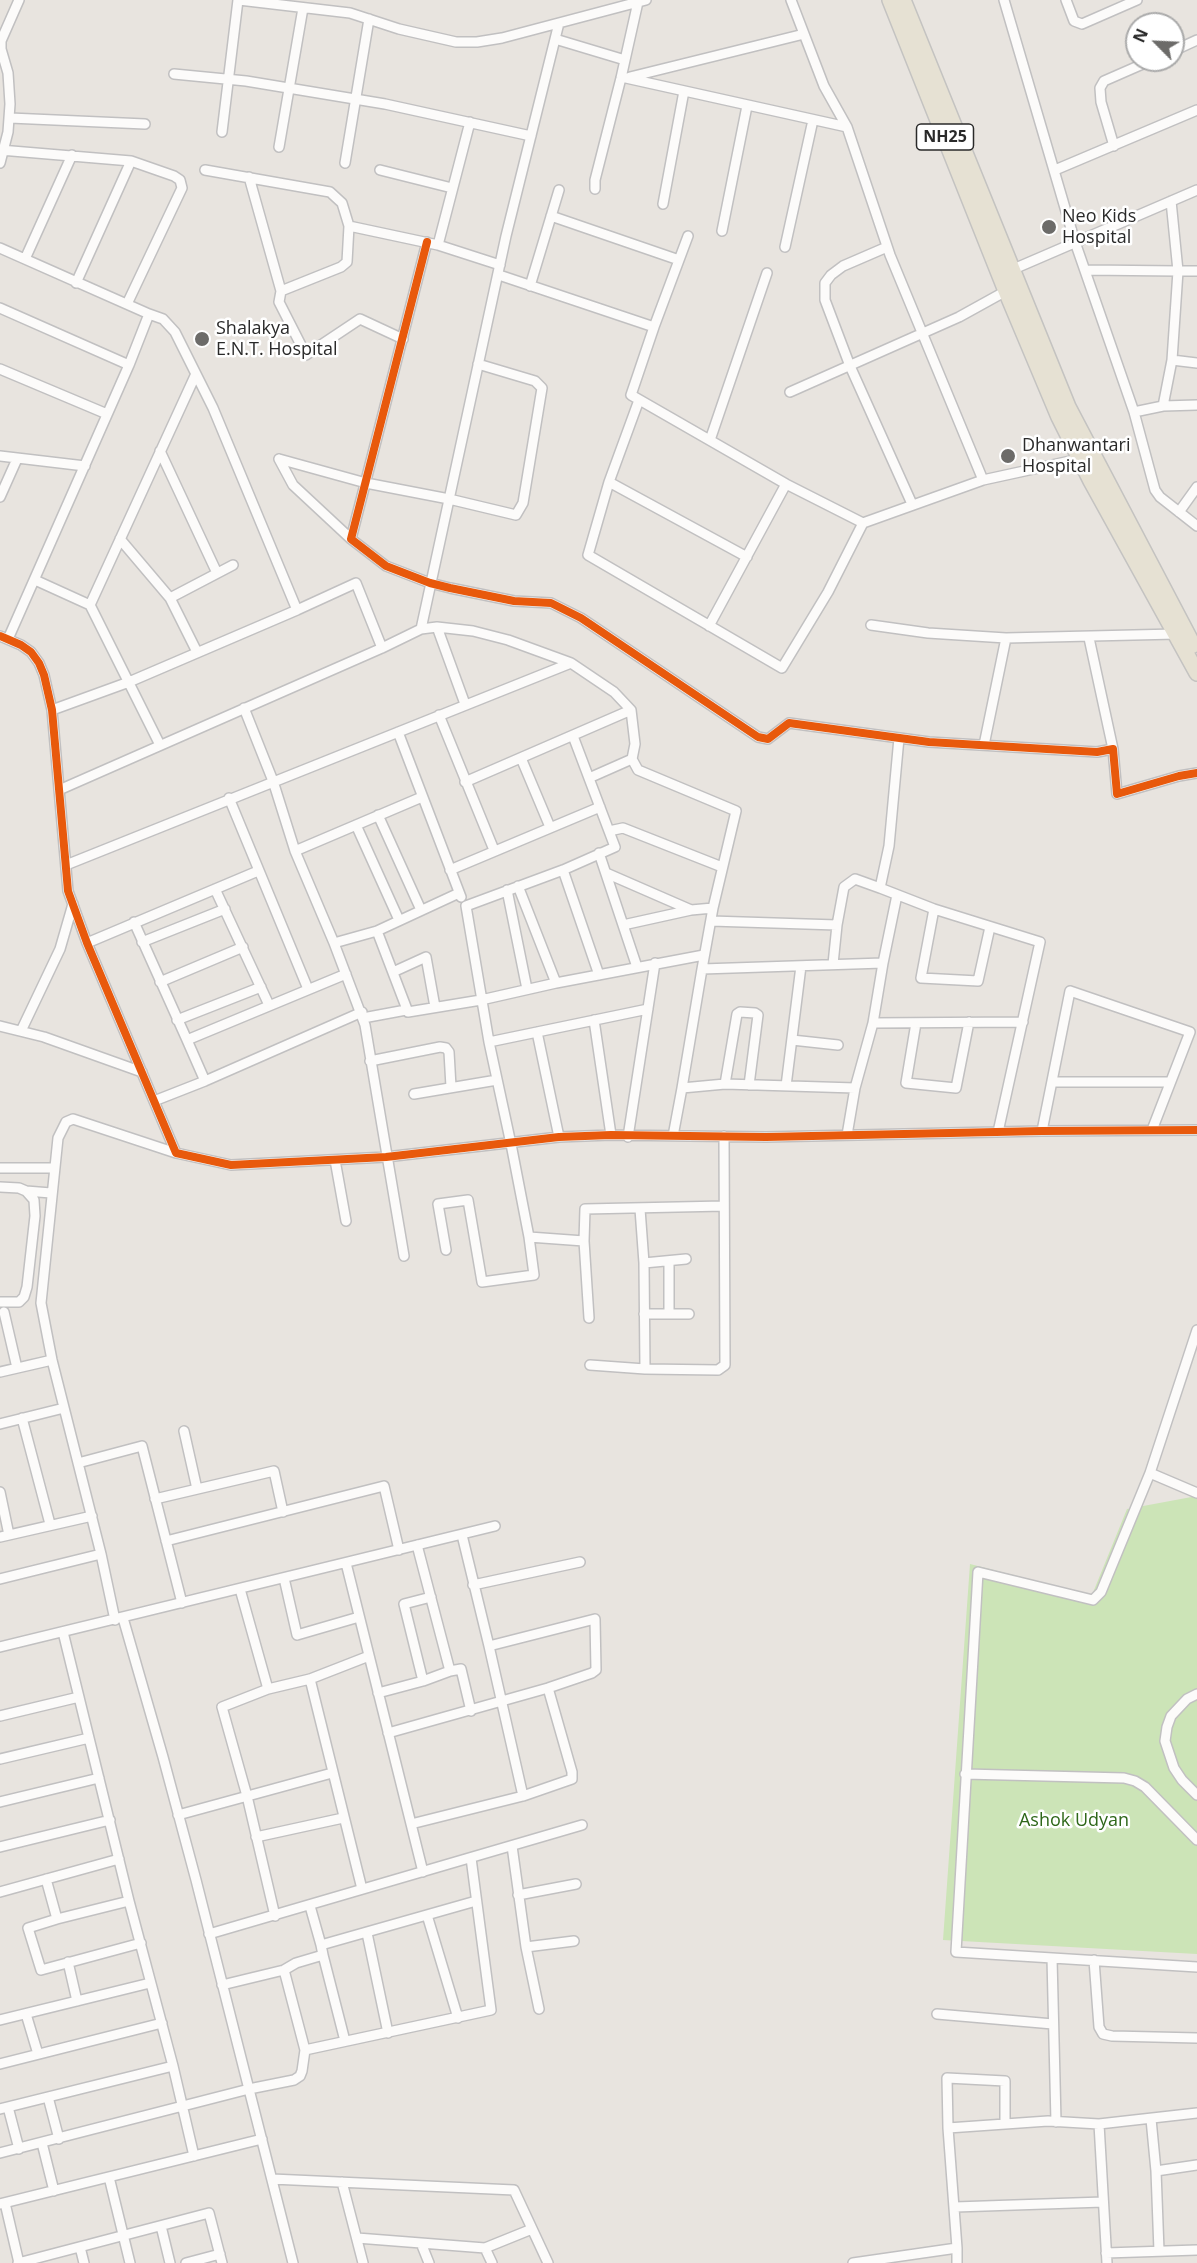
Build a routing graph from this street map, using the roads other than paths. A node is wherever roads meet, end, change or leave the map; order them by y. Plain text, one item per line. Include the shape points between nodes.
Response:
1 (19, 0) edge
2 (239, 0) edge
3 (791, 0) edge
4 (890, 0) edge
5 (903, 0) edge
6 (1004, 0) edge
7 (1066, 0) edge
8 (1137, 0) edge
9 (642, 1) edge
10 (303, 8) junction
11 (369, 19) junction
12 (559, 22) junction
13 (804, 34) junction
14 (555, 39) junction
15 (1, 49) edge
16 (624, 60) junction
17 (5, 71) edge
18 (1125, 72) edge
19 (174, 74) dead end
20 (624, 78) junction
21 (227, 79) junction
22 (288, 88) junction
23 (684, 91) junction
24 (356, 99) junction
25 (747, 106) junction
26 (1197, 110) edge
27 (10, 118) junction
28 (813, 120) junction
29 (470, 122) junction
30 (145, 124) dead end
31 (847, 127) junction
32 (222, 132) dead end
33 (531, 136) junction
34 (1114, 146) junction
35 (279, 147) dead end
36 (2, 150) edge
37 (72, 155) junction
38 (130, 161) junction
39 (0, 163) edge
40 (345, 163) dead end
41 (205, 170) dead end
42 (380, 170) dead end
43 (1055, 170) junction
44 (249, 177) junction
45 (452, 188) junction
46 (595, 189) dead end
47 (559, 190) dead end
48 (1197, 190) edge
49 (1184, 195) junction
50 (1197, 198) edge
51 (1171, 201) junction
52 (663, 204) dead end
53 (551, 216) junction
54 (349, 226) junction
55 (722, 231) dead end
56 (688, 236) dead end
57 (427, 242) junction
58 (1075, 242) junction
59 (438, 245) junction
60 (785, 247) dead end
61 (887, 247) junction
62 (0, 248) edge
63 (25, 259) junction
64 (679, 260) junction
65 (500, 270) junction
66 (1086, 270) junction
67 (1178, 271) junction
68 (1197, 271) edge
69 (1006, 272) junction
70 (767, 273) dead end
71 (76, 283) junction
72 (530, 286) junction
73 (281, 291) junction
74 (1001, 293) junction
75 (127, 304) junction
76 (0, 308) edge
77 (149, 314) junction
78 (654, 327) junction
79 (923, 332) junction
80 (403, 339) junction
81 (1172, 360) junction
82 (1197, 363) edge
83 (129, 364) junction
84 (478, 364) junction
85 (850, 366) junction
86 (0, 369) edge
87 (195, 376) junction
88 (790, 392) dead end
89 (639, 400) junction
90 (1197, 405) edge
91 (1163, 406) junction
92 (1134, 412) junction
93 (107, 414) junction
94 (710, 440) junction
95 (160, 451) junction
96 (0, 456) edge
97 (1086, 457) junction
98 (17, 459) junction
99 (85, 466) junction
100 (983, 480) junction
101 (609, 482) junction
102 (366, 483) junction
103 (786, 484) junction
104 (1197, 487) edge
105 (0, 497) edge
106 (449, 499) junction
107 (912, 504) junction
108 (1179, 512) junction
109 (863, 523) junction
110 (1197, 526) edge
111 (120, 538) junction
112 (351, 539) junction
113 (747, 557) junction
114 (233, 565) dead end
115 (217, 573) junction
116 (35, 580) junction
117 (429, 585) junction
118 (170, 598) junction
119 (90, 605) junction
120 (297, 610) junction
121 (871, 625) dead end
122 (709, 626) junction
123 (437, 627) junction
124 (421, 629) junction
125 (1176, 634) junction
126 (4, 638) edge
127 (1006, 638) junction
128 (1089, 638) junction
129 (381, 648) junction
130 (197, 652) junction
131 (1197, 652) edge
132 (571, 663) junction
133 (1197, 673) edge
134 (129, 682) junction
135 (465, 704) junction
136 (244, 708) junction
137 (52, 710) junction
138 (631, 710) junction
139 (439, 715) junction
140 (398, 732) junction
141 (573, 736) junction
142 (899, 738) junction
143 (984, 744) junction
144 (160, 745) junction
145 (1113, 749) junction
146 (521, 758) junction
147 (632, 759) junction
148 (1197, 773) edge
149 (589, 778) junction
150 (273, 781) junction
151 (465, 782) junction
152 (59, 790) junction
153 (422, 797) junction
154 (229, 798) junction
155 (600, 807) junction
156 (378, 815) junction
157 (356, 825) junction
158 (550, 827) junction
159 (609, 831) junction
160 (494, 850) junction
161 (295, 851) junction
162 (599, 853) junction
163 (66, 865) junction
164 (722, 867) junction
165 (450, 870) junction
166 (563, 870) junction
167 (258, 871) junction
168 (606, 873) junction
169 (518, 886) junction
170 (880, 888) junction
171 (215, 889) junction
172 (507, 890) junction
173 (459, 893) junction
174 (897, 895) junction
175 (74, 904) junction
176 (466, 906) junction
177 (713, 908) junction
178 (225, 909) junction
179 (934, 909) junction
180 (421, 910) junction
181 (691, 910) junction
182 (399, 920) junction
183 (711, 921) junction
184 (134, 922) junction
185 (623, 925) junction
186 (837, 925) junction
187 (990, 927) junction
188 (377, 931) junction
189 (142, 942) junction
190 (87, 943) junction
191 (334, 943) junction
192 (243, 947) junction
193 (704, 955) junction
194 (655, 963) junction
195 (883, 963) junction
196 (833, 964) junction
197 (801, 966) junction
198 (637, 967) junction
199 (702, 969) junction
200 (393, 972) junction
201 (346, 974) junction
202 (598, 975) junction
203 (159, 982) junction
204 (556, 983) junction
205 (261, 987) junction
206 (308, 989) junction
207 (527, 989) junction
208 (481, 1000) junction
209 (269, 1005) junction
210 (435, 1007) junction
211 (648, 1009) junction
212 (406, 1010) junction
213 (362, 1015) junction
214 (177, 1020) junction
215 (594, 1020) junction
216 (969, 1022) junction
217 (1023, 1022) junction
218 (873, 1023) junction
219 (916, 1023) junction
220 (0, 1026) edge
221 (21, 1031) junction
222 (537, 1032) junction
223 (187, 1040) junction
224 (792, 1040) junction
225 (489, 1042) junction
226 (838, 1045) dead end
227 (370, 1061) junction
228 (142, 1072) junction
229 (497, 1080) junction
230 (206, 1081) junction
231 (1052, 1082) junction
232 (1170, 1082) junction
233 (725, 1084) junction
234 (750, 1085) junction
235 (786, 1086) junction
236 (451, 1088) junction
237 (682, 1088) junction
238 (855, 1088) junction
239 (414, 1094) dead end
240 (154, 1101) junction
241 (1152, 1130) junction
242 (1197, 1130) edge
243 (1042, 1131) junction
244 (998, 1132) junction
245 (847, 1134) junction
246 (611, 1135) junction
247 (673, 1136) junction
248 (724, 1136) junction
249 (559, 1137) junction
250 (628, 1137) junction
251 (511, 1144) junction
252 (176, 1153) junction
253 (386, 1157) junction
254 (335, 1160) junction
255 (0, 1168) edge
256 (54, 1168) junction
257 (0, 1187) edge
258 (26, 1191) junction
259 (51, 1193) junction
260 (724, 1206) junction
261 (640, 1209) junction
262 (346, 1221) dead end
263 (529, 1237) junction
264 (584, 1240) junction
265 (446, 1250) dead end
266 (404, 1256) dead end
267 (686, 1259) dead end
268 (669, 1261) junction
269 (644, 1263) junction
270 (2, 1307) edge
271 (644, 1314) junction
272 (669, 1314) junction
273 (688, 1314) dead end
274 (589, 1318) dead end
275 (1197, 1330) edge
276 (52, 1360) junction
277 (590, 1365) dead end
278 (17, 1368) junction
279 (645, 1369) junction
280 (0, 1372) edge
281 (64, 1408) junction
282 (22, 1418) junction
283 (0, 1424) edge
284 (184, 1431) dead end
285 (78, 1462) junction
286 (1150, 1473) junction
287 (196, 1489) junction
288 (0, 1492) edge
289 (1197, 1493) edge
290 (155, 1499) junction
291 (283, 1512) junction
292 (92, 1516) junction
293 (50, 1524) junction
294 (495, 1526) dead end
295 (462, 1535) junction
296 (4, 1536) edge
297 (166, 1540) junction
298 (417, 1545) junction
299 (399, 1550) junction
300 (101, 1554) junction
301 (580, 1562) dead end
302 (346, 1563) junction
303 (284, 1578) junction
304 (0, 1579) edge
305 (473, 1585) junction
306 (240, 1589) junction
307 (431, 1597) junction
308 (182, 1603) junction
309 (359, 1617) junction
310 (119, 1619) junction
311 (63, 1632) junction
312 (489, 1646) junction
313 (0, 1647) edge
314 (369, 1656) junction
315 (450, 1671) junction
316 (310, 1679) junction
317 (423, 1681) junction
318 (548, 1688) junction
319 (268, 1689) junction
320 (378, 1693) junction
321 (1197, 1694) edge
322 (79, 1697) junction
323 (501, 1702) junction
324 (471, 1711) junction
325 (0, 1716) edge
326 (388, 1733) junction
327 (89, 1738) junction
328 (0, 1759) edge
329 (332, 1773) junction
330 (965, 1773) junction
331 (99, 1778) junction
332 (247, 1796) junction
333 (523, 1796) junction
334 (1197, 1796) edge
335 (0, 1802) edge
336 (178, 1815) junction
337 (343, 1818) junction
338 (110, 1820) junction
339 (411, 1824) junction
340 (582, 1825) dead end
341 (256, 1837) junction
342 (1197, 1839) edge
343 (512, 1846) junction
344 (0, 1847) edge
345 (471, 1858) junction
346 (119, 1859) junction
347 (423, 1872) junction
348 (46, 1879) junction
349 (576, 1884) dead end
350 (362, 1889) junction
351 (0, 1892) edge
352 (518, 1895) junction
353 (129, 1901) junction
354 (476, 1901) junction
355 (310, 1906) junction
356 (427, 1915) junction
357 (275, 1916) junction
358 (57, 1919) junction
359 (367, 1933) junction
360 (209, 1934) junction
361 (574, 1941) dead end
362 (141, 1943) junction
363 (526, 1947) junction
364 (322, 1950) junction
365 (1052, 1958) junction
366 (1095, 1960) junction
367 (68, 1962) junction
368 (1197, 1966) edge
369 (284, 1970) junction
370 (150, 1983) junction
371 (222, 1985) junction
372 (77, 2001) junction
373 (538, 2009) dead end
374 (26, 2013) junction
375 (937, 2014) dead end
376 (458, 2018) junction
377 (0, 2020) edge
378 (162, 2023) junction
379 (1053, 2024) junction
380 (388, 2033) junction
381 (1197, 2038) edge
382 (345, 2041) junction
383 (305, 2050) junction
384 (38, 2054) junction
385 (0, 2064) edge
386 (173, 2066) junction
387 (249, 2089) junction
388 (48, 2097) junction
389 (182, 2107) junction
390 (4, 2108) edge
391 (1197, 2113) edge
392 (1151, 2119) junction
393 (1056, 2122) junction
394 (1005, 2124) junction
395 (1099, 2124) junction
396 (948, 2128) junction
397 (59, 2139) junction
398 (262, 2139) junction
399 (42, 2143) junction
400 (19, 2149) junction
401 (0, 2153) edge
402 (194, 2156) junction
403 (1197, 2165) edge
404 (1156, 2171) junction
405 (109, 2177) junction
406 (272, 2179) junction
407 (342, 2182) junction
408 (54, 2191) junction
409 (1103, 2202) junction
410 (2, 2204) edge
411 (955, 2207) junction
412 (161, 2226) junction
413 (532, 2229) junction
414 (123, 2235) junction
415 (357, 2238) junction
416 (421, 2243) junction
417 (80, 2247) junction
418 (485, 2248) junction
419 (957, 2248) junction
420 (1197, 2250) edge
421 (1159, 2251) junction
422 (1106, 2258) edge
423 (221, 2259) edge
424 (19, 2263) edge
425 (84, 2263) edge
426 (130, 2263) edge
427 (170, 2263) edge
428 (186, 2263) edge
429 (293, 2263) edge
430 (363, 2263) edge
431 (429, 2263) edge
432 (492, 2263) edge
433 (548, 2263) edge
434 (853, 2263) edge
435 (957, 2263) edge

1 - 15 street via 4,32
2 - 10 street
2 - 21 street
3 - 13 street
4 - 69 main road, NH25
5 - 69 main road, NH25
6 - 43 street
7 - 8 street via 1074,21 1082,24
9 - 12 street
9 - 16 street
10 - 11 street
10 - 22 street
11 - 12 street via 456,42 502,38
11 - 24 street
12 - 14 street
13 - 20 street
13 - 31 street via 824,86
14 - 16 street
14 - 33 street
15 - 17 street
16 - 20 street
17 - 27 street
18 - 34 street via 1104,81 1100,88
19 - 21 street
20 - 23 street
20 - 46 street
21 - 22 street
21 - 32 street
22 - 24 street
22 - 35 street
23 - 25 street
23 - 52 street
24 - 29 street
24 - 40 street
25 - 28 street
25 - 55 street
26 - 34 street
27 - 30 street
27 - 36 street
28 - 31 street
28 - 60 street
29 - 33 street
29 - 45 street
31 - 61 street
33 - 65 street
34 - 43 street
36 - 37 street
36 - 39 street
37 - 38 street
37 - 63 street
38 - 71 street
38 - 75 street via 174,176 182,188
41 - 44 street
42 - 45 street
43 - 58 street
44 - 54 street via 330,192 342,203
44 - 73 street
45 - 59 street
47 - 53 street
48 - 49 street
49 - 50 street
49 - 51 street
51 - 58 street
51 - 67 street
53 - 64 street
53 - 72 street
54 - 57 street
54 - 73 street via 346,262 341,267
56 - 64 street
57 - 59 street
57 - 80 street
58 - 66 street
58 - 69 street
59 - 65 street
61 - 79 street
61 - 85 street via 843,266 825,283 825,300
62 - 63 street
63 - 71 street
64 - 78 street
65 - 72 street
65 - 84 street
66 - 67 street
66 - 92 street
67 - 68 street
67 - 81 street
69 - 74 main road, NH25
69 - 97 main road, NH25 via 1068,407
70 - 94 street
71 - 75 street
72 - 78 street
73 - 80 street via 279,302 306,355 360,319
74 - 79 street
74 - 97 main road, NH25 via 1059,417
75 - 77 street
76 - 83 street
77 - 83 street
77 - 87 street via 170,325
78 - 89 street via 632,395
79 - 85 street
79 - 100 street
80 - 102 street
81 - 82 street
81 - 91 street
83 - 93 street
84 - 106 street
84 - 106 street via 535,381 542,387 523,503 516,515
85 - 88 street
85 - 107 street
86 - 93 street
87 - 95 street
87 - 120 street via 213,408
89 - 94 street
89 - 101 street
90 - 91 street
91 - 92 street
92 - 108 street via 1155,490
93 - 99 street
94 - 103 street
95 - 111 street
95 - 115 street
96 - 98 street
97 - 100 street
97 - 125 main road, NH25
97 - 131 main road, NH25
98 - 99 street
98 - 105 street
99 - 116 street
100 - 107 street
101 - 113 street
101 - 122 street via 588,555
102 - 106 street
102 - 112 street
102 - 112 street via 279,459 293,485
103 - 109 street
103 - 113 street
104 - 108 street
106 - 117 street
107 - 109 street
108 - 110 street
109 - 122 street via 828,592 782,668
111 - 118 street
111 - 119 street
112 - 117 street via 386,566
113 - 122 street
114 - 115 street
115 - 118 street
116 - 119 street
116 - 126 street
117 - 124 street
117 - 142 street via 514,601 551,603 581,618 758,737 768,739 789,723
118 - 130 street
119 - 134 street
120 - 129 street via 356,583
120 - 130 street
121 - 127 street
123 - 124 street
123 - 132 street via 508,640
123 - 135 street
124 - 129 street
125 - 128 street
125 - 133 main road, NH25
126 - 137 street via 31,652 39,663
127 - 128 street
127 - 143 street
128 - 145 street
129 - 136 street
130 - 134 street
132 - 135 street
132 - 138 street via 614,692
134 - 137 street
134 - 144 street
135 - 139 street
136 - 144 street
136 - 150 street
137 - 152 street
138 - 141 street
138 - 147 street via 635,744
139 - 140 street
139 - 151 street
140 - 150 street
140 - 153 street
141 - 146 street
141 - 149 street
142 - 143 street
142 - 170 street
143 - 145 street via 1097,752
144 - 152 street
145 - 148 street via 1117,794
146 - 151 street
146 - 158 street
147 - 149 street
147 - 164 street via 638,770 736,811
149 - 155 street
150 - 154 street
150 - 161 street
151 - 160 street
152 - 163 street
153 - 156 street
153 - 165 street
154 - 163 street
154 - 167 street
155 - 158 street
155 - 159 street
156 - 157 street
156 - 180 street
157 - 161 street
157 - 182 street
158 - 160 street
159 - 162 street via 615,847
159 - 164 street via 623,828
160 - 165 street
161 - 191 street
162 - 166 street
162 - 168 street
163 - 175 street via 68,891
164 - 177 street
165 - 173 street
166 - 169 street
166 - 202 street
167 - 171 street
167 - 206 street
168 - 181 street
168 - 185 street
169 - 172 street
169 - 204 street
170 - 174 street
170 - 186 street via 855,879 844,887
171 - 178 street
171 - 184 street
172 - 176 street
172 - 207 street
173 - 176 street
173 - 180 street
174 - 179 street
174 - 195 street
175 - 190 street
175 - 221 street via 60,949
176 - 208 street
177 - 181 street
177 - 183 street
178 - 189 street
178 - 192 street
179 - 187 street
179 - 187 street via 921,978 978,981
180 - 182 street
181 - 185 street
182 - 188 street
183 - 186 street
183 - 193 street
184 - 189 street
184 - 190 street
185 - 198 street
186 - 196 street
187 - 217 street via 1040,942
188 - 191 street
188 - 200 street
189 - 203 street
190 - 228 street
191 - 201 street
192 - 203 street
192 - 205 street
193 - 194 street
193 - 199 street
194 - 198 street
194 - 211 street
195 - 196 street
195 - 218 street
196 - 197 street
197 - 199 street
197 - 224 street
198 - 202 street
199 - 237 street
200 - 210 street via 426,957
200 - 212 street
201 - 206 street
201 - 213 street
202 - 204 street
203 - 214 street
204 - 207 street
205 - 209 street
205 - 214 street
206 - 209 street
207 - 208 street
208 - 210 street
208 - 225 street
209 - 223 street
210 - 212 street
211 - 215 street
211 - 250 street
212 - 213 street
213 - 227 street
213 - 230 street
214 - 223 street
215 - 222 street
215 - 246 street
216 - 217 street
216 - 219 street
216 - 219 street via 956,1088 906,1083
217 - 244 street
218 - 219 street
218 - 238 street
220 - 221 street
221 - 228 street
222 - 225 street
222 - 249 street
223 - 230 street
224 - 226 street
224 - 235 street
225 - 229 street
227 - 236 street via 446,1048
227 - 253 street
228 - 240 street
229 - 236 street
229 - 251 street
230 - 240 street
231 - 232 street
231 - 232 street via 1070,991 1190,1032
231 - 243 street
232 - 241 street
233 - 234 street
233 - 234 street via 737,1014 755,1012 758,1015
233 - 237 street
234 - 235 street
235 - 238 street
236 - 239 street
237 - 247 street
238 - 245 street
240 - 252 street
241 - 242 street
241 - 243 street
243 - 244 street
244 - 245 street
245 - 248 street
246 - 249 street
246 - 250 street
247 - 248 street
247 - 250 street
248 - 260 street
249 - 251 street
251 - 253 street
251 - 263 street
252 - 254 street via 231,1165
252 - 256 street via 73,1119 61,1130
253 - 254 street
253 - 266 street
254 - 262 street
255 - 256 street
256 - 259 street
257 - 258 street
258 - 259 street
258 - 270 street via 34,1200 35,1215 27,1287 19,1302
259 - 276 street via 41,1303
260 - 261 street
260 - 279 street via 725,1365 718,1370
261 - 264 street via 585,1209
261 - 269 street
263 - 264 street
263 - 265 street via 534,1275 482,1282 468,1200 438,1204
264 - 274 street
267 - 268 street
268 - 269 street
268 - 272 street
269 - 271 street
270 - 278 street
271 - 272 street
271 - 279 street
272 - 273 street
275 - 286 street
276 - 278 street
276 - 281 street
277 - 279 street
278 - 280 street
281 - 282 street
281 - 285 street
282 - 283 street
282 - 293 street
284 - 287 street
285 - 290 street via 142,1446
285 - 292 street
286 - 289 street
286 - 330 street via 1101,1592 1093,1600 978,1572
287 - 290 street
287 - 291 street via 274,1471
288 - 296 street
290 - 297 street
291 - 297 street
291 - 299 street via 384,1486
292 - 293 street
292 - 300 street
293 - 296 street
294 - 295 street
295 - 298 street
295 - 305 street
297 - 308 street
298 - 299 street
298 - 307 street
299 - 302 street
300 - 304 street
300 - 310 street
301 - 305 street
302 - 303 street
302 - 309 street
303 - 306 street
303 - 309 street via 297,1635
305 - 312 street
306 - 308 street
306 - 319 street
307 - 315 street
307 - 317 street via 404,1604
308 - 310 street
309 - 314 street
310 - 311 street
310 - 336 street
311 - 313 street
311 - 322 street
312 - 318 street via 595,1618 596,1670
312 - 323 street
314 - 316 street
314 - 320 street
315 - 317 street
315 - 324 street via 461,1669
316 - 319 street
316 - 329 street
317 - 320 street
318 - 323 street
318 - 333 street via 572,1779
319 - 332 street via 222,1707
320 - 326 street
321 - 334 street via 1172,1716 1165,1741 1174,1768
322 - 325 street
322 - 327 street
323 - 324 street
323 - 333 street
324 - 326 street
326 - 339 street
327 - 328 street
327 - 331 street
329 - 332 street
329 - 337 street
330 - 342 street via 1135,1781
330 - 365 street via 956,1952
331 - 335 street
331 - 338 street
332 - 336 street
332 - 341 street
333 - 339 street
336 - 360 street
337 - 341 street
337 - 350 street
338 - 344 street
338 - 346 street
339 - 347 street
340 - 343 street
341 - 357 street
343 - 345 street
343 - 352 street
345 - 347 street
345 - 354 street
346 - 348 street
346 - 353 street
347 - 350 street
348 - 351 street
348 - 358 street
349 - 352 street
350 - 355 street
352 - 363 street
353 - 358 street
353 - 362 street
354 - 356 street
354 - 376 street via 491,2010
355 - 357 street
355 - 364 street
356 - 359 street
356 - 376 street
357 - 360 street
358 - 367 street via 28,1928 41,1970
359 - 364 street
359 - 380 street
360 - 371 street
361 - 363 street
362 - 367 street
362 - 370 street
363 - 373 street
364 - 369 street
364 - 382 street
365 - 366 street
365 - 379 street
366 - 368 street
366 - 381 street via 1099,2027 1103,2034
367 - 372 street
369 - 371 street
369 - 383 street
370 - 372 street
370 - 378 street
371 - 387 street
372 - 374 street
374 - 377 street
374 - 384 street
375 - 379 street
376 - 380 street
378 - 384 street
378 - 386 street
379 - 393 street
380 - 382 street
382 - 383 street
383 - 387 street via 300,2076
384 - 385 street
386 - 388 street
386 - 389 street
387 - 389 street
387 - 398 street
388 - 390 street
388 - 397 street
389 - 397 street
389 - 402 street
390 - 400 street
391 - 392 street
392 - 395 street
392 - 404 street
393 - 394 street
393 - 395 street
394 - 396 street
394 - 396 street via 1005,2081 947,2078
395 - 409 street
396 - 411 street
397 - 399 street
398 - 402 street
398 - 406 street
399 - 400 street
399 - 408 street
400 - 401 street
402 - 405 street
403 - 404 street
404 - 421 street
405 - 408 street
405 - 414 street
406 - 407 street
406 - 429 street
407 - 413 street via 514,2190
407 - 415 street
408 - 410 street
409 - 411 street
409 - 422 street
410 - 424 street
411 - 419 street
412 - 414 street
412 - 423 street via 209,2213
412 - 427 street
413 - 418 street
413 - 433 street
414 - 417 street
414 - 426 street
415 - 416 street
415 - 430 street
416 - 418 street
416 - 431 street
417 - 424 street
417 - 425 street
418 - 432 street
419 - 434 street
419 - 435 street
420 - 421 street
421 - 422 street
423 - 428 street

